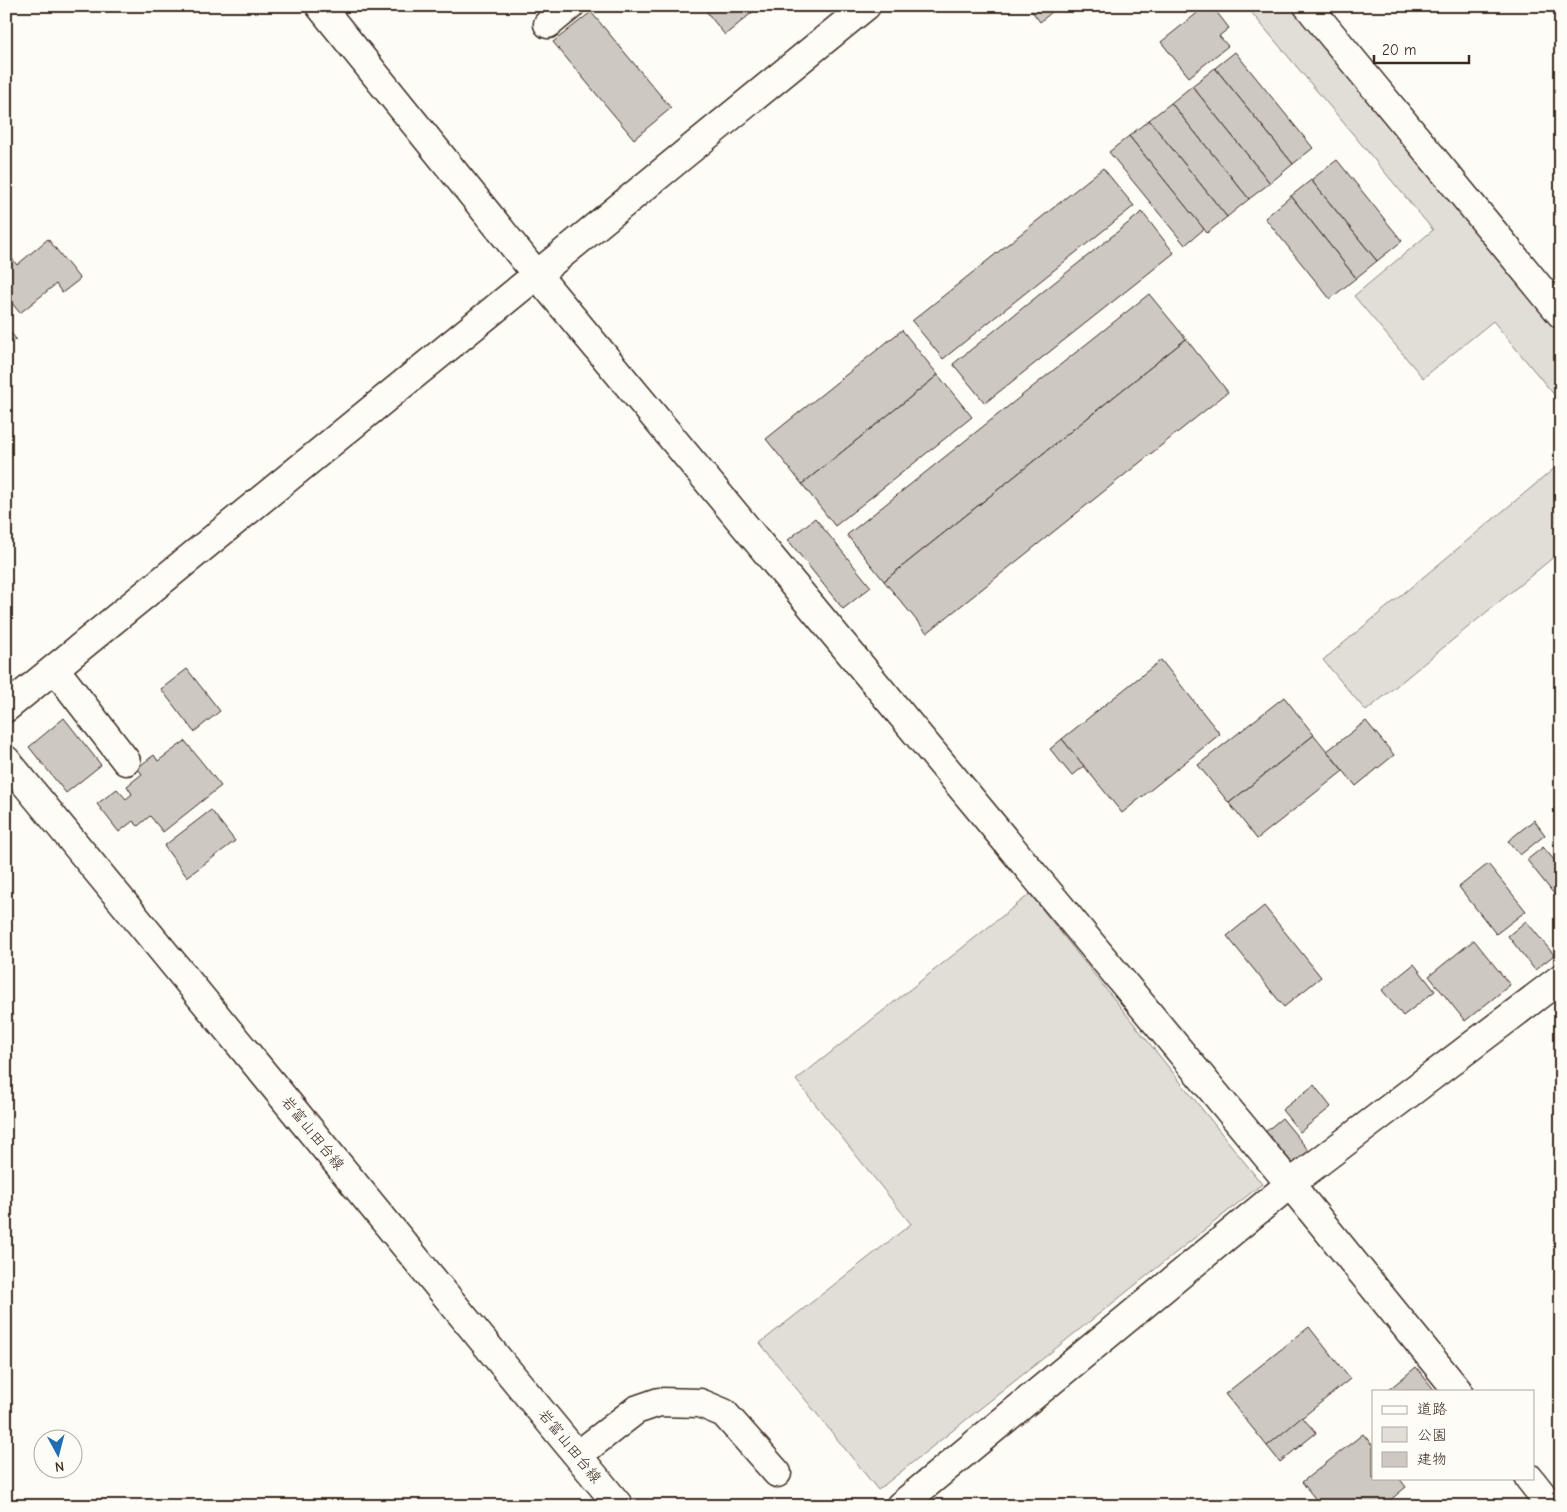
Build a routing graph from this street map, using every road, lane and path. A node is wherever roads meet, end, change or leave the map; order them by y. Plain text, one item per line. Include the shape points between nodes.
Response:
1 (320, 6) edge
2 (570, 6) edge
3 (866, 6) edge
4 (1308, 6) edge
5 (548, 24) dead end
6 (537, 275) junction
7 (1561, 314) edge
8 (55, 669) junction
9 (6, 708) edge
10 (6, 760) edge
11 (126, 761) dead end
12 (1561, 978) edge
13 (1290, 1184) junction
14 (1457, 1390) edge
15 (578, 1456) junction
16 (776, 1473) dead end
17 (1531, 1480) edge
18 (619, 1506) edge
19 (900, 1506) edge
20 (1551, 1506) edge

1 - 6 street
2 - 5 street
3 - 6 street
4 - 7 street
6 - 8 street
6 - 13 street
8 - 9 street
8 - 11 street
10 - 15 street, 岩富山田台線
12 - 13 street
13 - 14 street
13 - 19 street
15 - 16 street via 636,1410 659,1402 700,1403 724,1413
15 - 18 street, 岩富山田台線
17 - 20 street

